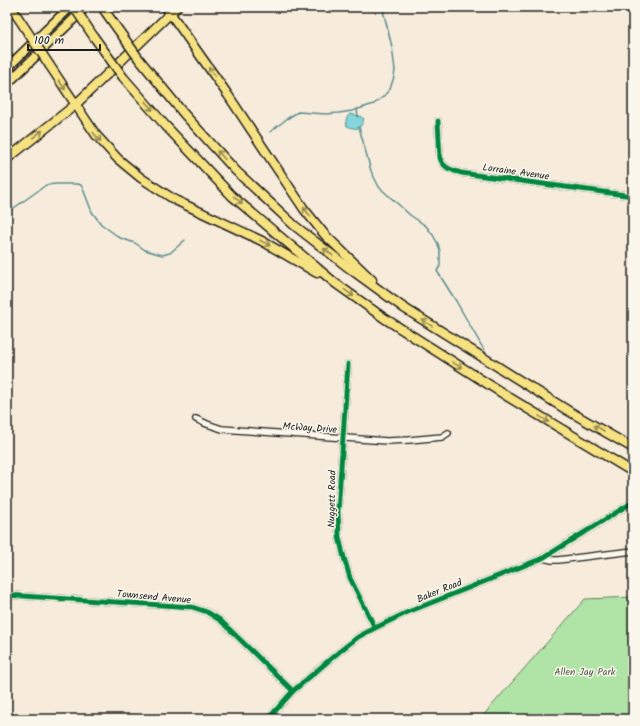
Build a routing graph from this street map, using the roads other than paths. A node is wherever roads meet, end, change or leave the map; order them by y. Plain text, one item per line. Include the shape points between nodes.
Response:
1 (11, 7) edge
2 (70, 7) edge
3 (74, 7) edge
4 (86, 7) edge
5 (102, 7) edge
6 (177, 7) edge
7 (168, 10) edge
8 (7, 68) edge
9 (7, 84) edge
10 (75, 105) junction
11 (438, 121) dead end
12 (7, 159) edge
13 (633, 196) edge
14 (336, 283) junction
15 (404, 308) junction
16 (348, 364) dead end
17 (196, 419) dead end
18 (448, 434) dead end
19 (342, 439) junction
20 (633, 448) edge
21 (633, 472) edge
22 (633, 502) edge
23 (633, 551) edge
24 (543, 558) junction
25 (7, 595) edge
26 (375, 628) junction
27 (293, 691) junction
28 (268, 719) edge

1 -> 10 highway, bridge
2 - 8 highway
3 -> 14 highway, bridge via 123,77 232,196
4 - 9 highway
15 -> 5 highway, bridge via 295,226 236,171 139,59
6 - 7 highway
7 - 10 highway
15 -> 7 highway via 325,235 304,209
12 -> 10 highway
10 -> 14 highway via 96,135 118,159 141,178 175,200 262,241
11 - 13 street, Lorraine Avenue via 440,158 448,169 461,173
14 -> 21 highway via 384,318
20 -> 15 highway via 567,410
16 - 19 street, Nuggett Road
17 - 19 street, McWay Drive via 222,430
18 - 19 street, McWay Drive via 442,437 387,442
19 - 26 street, Nuggett Road via 339,537 350,578
22 - 24 street, Baker Road
23 - 24 street via 558,560
24 - 26 street, Baker Road via 427,604
25 - 27 street, Townsend Avenue via 192,608 207,612 220,620
26 - 27 street, Baker Road via 358,637
27 - 28 street, Baker Road

